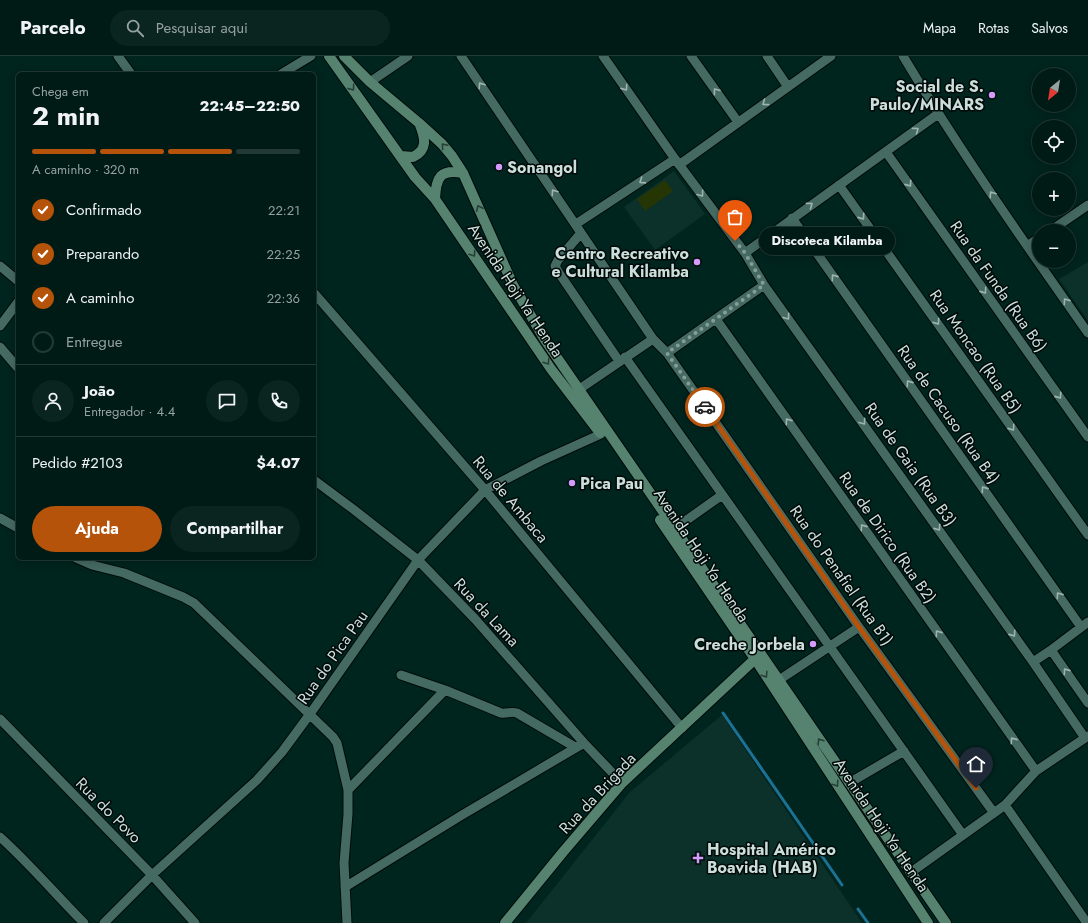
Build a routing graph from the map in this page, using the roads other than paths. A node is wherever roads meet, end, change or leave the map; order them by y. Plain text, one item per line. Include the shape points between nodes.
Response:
1 (118, 56) edge
2 (311, 56) edge
3 (329, 56) edge
4 (344, 56) edge
5 (408, 56) edge
6 (461, 56) edge
7 (603, 56) edge
8 (691, 56) edge
9 (767, 56) edge
10 (831, 56) edge
11 (903, 56) edge
12 (130, 72) edge
13 (284, 72) edge
14 (370, 82) junction
15 (788, 86) junction
16 (938, 114) junction
17 (738, 122) junction
18 (419, 123) junction
19 (886, 152) junction
20 (401, 156) junction
21 (677, 162) junction
22 (463, 173) junction
23 (839, 185) junction
24 (435, 199) junction
25 (1088, 204) edge
26 (792, 218) junction
27 (576, 224) junction
28 (1060, 224) edge
29 (581, 233) junction
30 (1032, 243) edge
31 (1027, 246) junction
32 (745, 253) junction
33 (0, 266) edge
34 (16, 279) edge
35 (764, 285) junction
36 (317, 303) edge
37 (16, 305) edge
38 (716, 319) junction
39 (0, 326) edge
40 (1088, 333) edge
41 (653, 339) junction
42 (0, 347) edge
43 (667, 353) junction
44 (622, 359) junction
45 (16, 366) edge
46 (578, 390) junction
47 (601, 434) junction
48 (1088, 437) edge
49 (316, 481) edge
50 (485, 490) junction
51 (722, 495) junction
52 (0, 518) edge
53 (16, 527) edge
54 (674, 529) junction
55 (1088, 535) edge
56 (81, 560) edge
57 (418, 560) junction
58 (1085, 624) edge
59 (859, 627) junction
60 (829, 647) junction
61 (1051, 650) junction
62 (755, 659) junction
63 (1033, 662) junction
64 (401, 676) dead end
65 (779, 680) junction
66 (445, 690) junction
67 (1088, 703) edge
68 (310, 714) junction
69 (0, 719) edge
70 (682, 728) junction
71 (1087, 737) edge
72 (584, 742) junction
73 (575, 747) junction
74 (904, 751) junction
75 (1036, 771) junction
76 (622, 783) junction
77 (849, 783) junction
78 (348, 790) junction
79 (1005, 805) junction
80 (994, 813) junction
81 (963, 835) junction
82 (0, 837) edge
83 (910, 873) junction
84 (152, 875) junction
85 (345, 887) junction
86 (84, 923) edge
87 (104, 923) edge
88 (195, 923) edge
89 (347, 923) edge
90 (505, 923) edge
91 (928, 923) edge
92 (946, 923) edge
93 (1087, 923) edge

1 - 12 street
2 - 13 street
3 -> 20 main road, Avenida Hoji Ya Henda
4 - 14 main road, Avenida Hoji Ya Henda
5 - 14 street
27 -> 6 street, Rua do Penafiel (Rua B1)
7 -> 21 street, Rua de Gaia (Rua B3)
17 -> 8 street
9 - 15 street
10 - 15 street
11 - 16 street
14 - 18 main road, Avenida Hoji Ya Henda
15 -> 17 street
19 -> 16 street
31 -> 16 street
17 - 21 street
18 - 20 main road via 424,135 422,151 413,157
22 -> 18 main road, Avenida Hoji Ya Henda via 442,144
19 - 23 street
19 -> 48 street, Rua da Funda (Rua B6)
20 - 24 main road, Avenida Hoji Ya Henda via 415,177
21 -> 27 street
21 -> 32 street, Rua de Gaia (Rua B3)
22 - 24 main road via 445,173 436,184
46 -> 22 main road, Avenida Hoji Ya Henda via 513,285
26 -> 23 street
23 -> 55 street, Rua Moncao (Rua B5)
24 -> 47 main road, Avenida Hoji Ya Henda via 551,369
25 - 28 street
26 - 32 street
58 -> 26 street, Rua de Cacuso (Rua B4)
27 - 29 street, Rua do Penafiel (Rua B1)
29 - 41 street, Rua do Penafiel (Rua B1)
29 - 44 street via 555,266
30 - 31 street
40 -> 31 street
32 - 35 street, Rua de Gaia (Rua B3)
33 - 34 street
35 - 38 street
35 -> 63 street, Rua de Gaia (Rua B3)
36 - 50 street, Rua de Ambaca
37 - 39 street
38 - 43 street
75 -> 38 street, Rua de Dirico (Rua B2)
41 - 43 street, Rua do Penafiel (Rua B1)
41 - 44 street
42 - 45 street
43 - 59 street, Rua do Penafiel (Rua B1)
44 - 46 street
44 - 51 street
46 - 54 main road, Avenida Hoji Ya Henda
47 - 50 street, Rua do Pica Pau
47 - 62 main road, Avenida Hoji Ya Henda
49 - 57 street, Rua da Lama
50 - 57 street, Rua do Pica Pau
50 - 70 street, Rua de Ambaca
51 - 54 street
51 - 60 street
52 - 53 street
54 - 65 main road, Avenida Hoji Ya Henda
56 - 68 street via 124,573 194,603
57 - 68 street, Rua do Pica Pau
57 - 72 street, Rua da Lama via 475,619
58 - 61 street
59 - 60 street
59 - 80 street, Rua do Penafiel (Rua B1)
60 - 65 street
60 - 74 street
61 - 63 street
67 -> 61 street
62 - 70 main road, Rua da Brigada
62 -> 91 main road, Avenida Hoji Ya Henda
63 - 71 street, Rua de Gaia (Rua B3)
64 - 66 street
77 -> 65 main road, Avenida Hoji Ya Henda
66 - 73 street via 501,714 517,713
66 - 78 street
68 - 78 street via 336,743
68 - 84 street, Rua do Pica Pau via 257,780
69 - 84 street, Rua do Povo
70 - 76 main road, Rua da Brigada
71 - 75 street
72 - 73 street
72 - 76 street, Rua da Lama
73 - 85 street
74 - 77 street
74 - 81 street
75 - 79 street
76 - 90 main road, Rua da Brigada
77 - 83 main road, Avenida Hoji Ya Henda
78 - 85 street
79 - 80 street
79 - 93 street
80 - 81 street
81 - 83 street
82 - 86 street
83 - 92 main road, Avenida Hoji Ya Henda
84 - 87 street, Rua do Pica Pau
84 - 88 street, Rua do Povo
85 - 89 street

